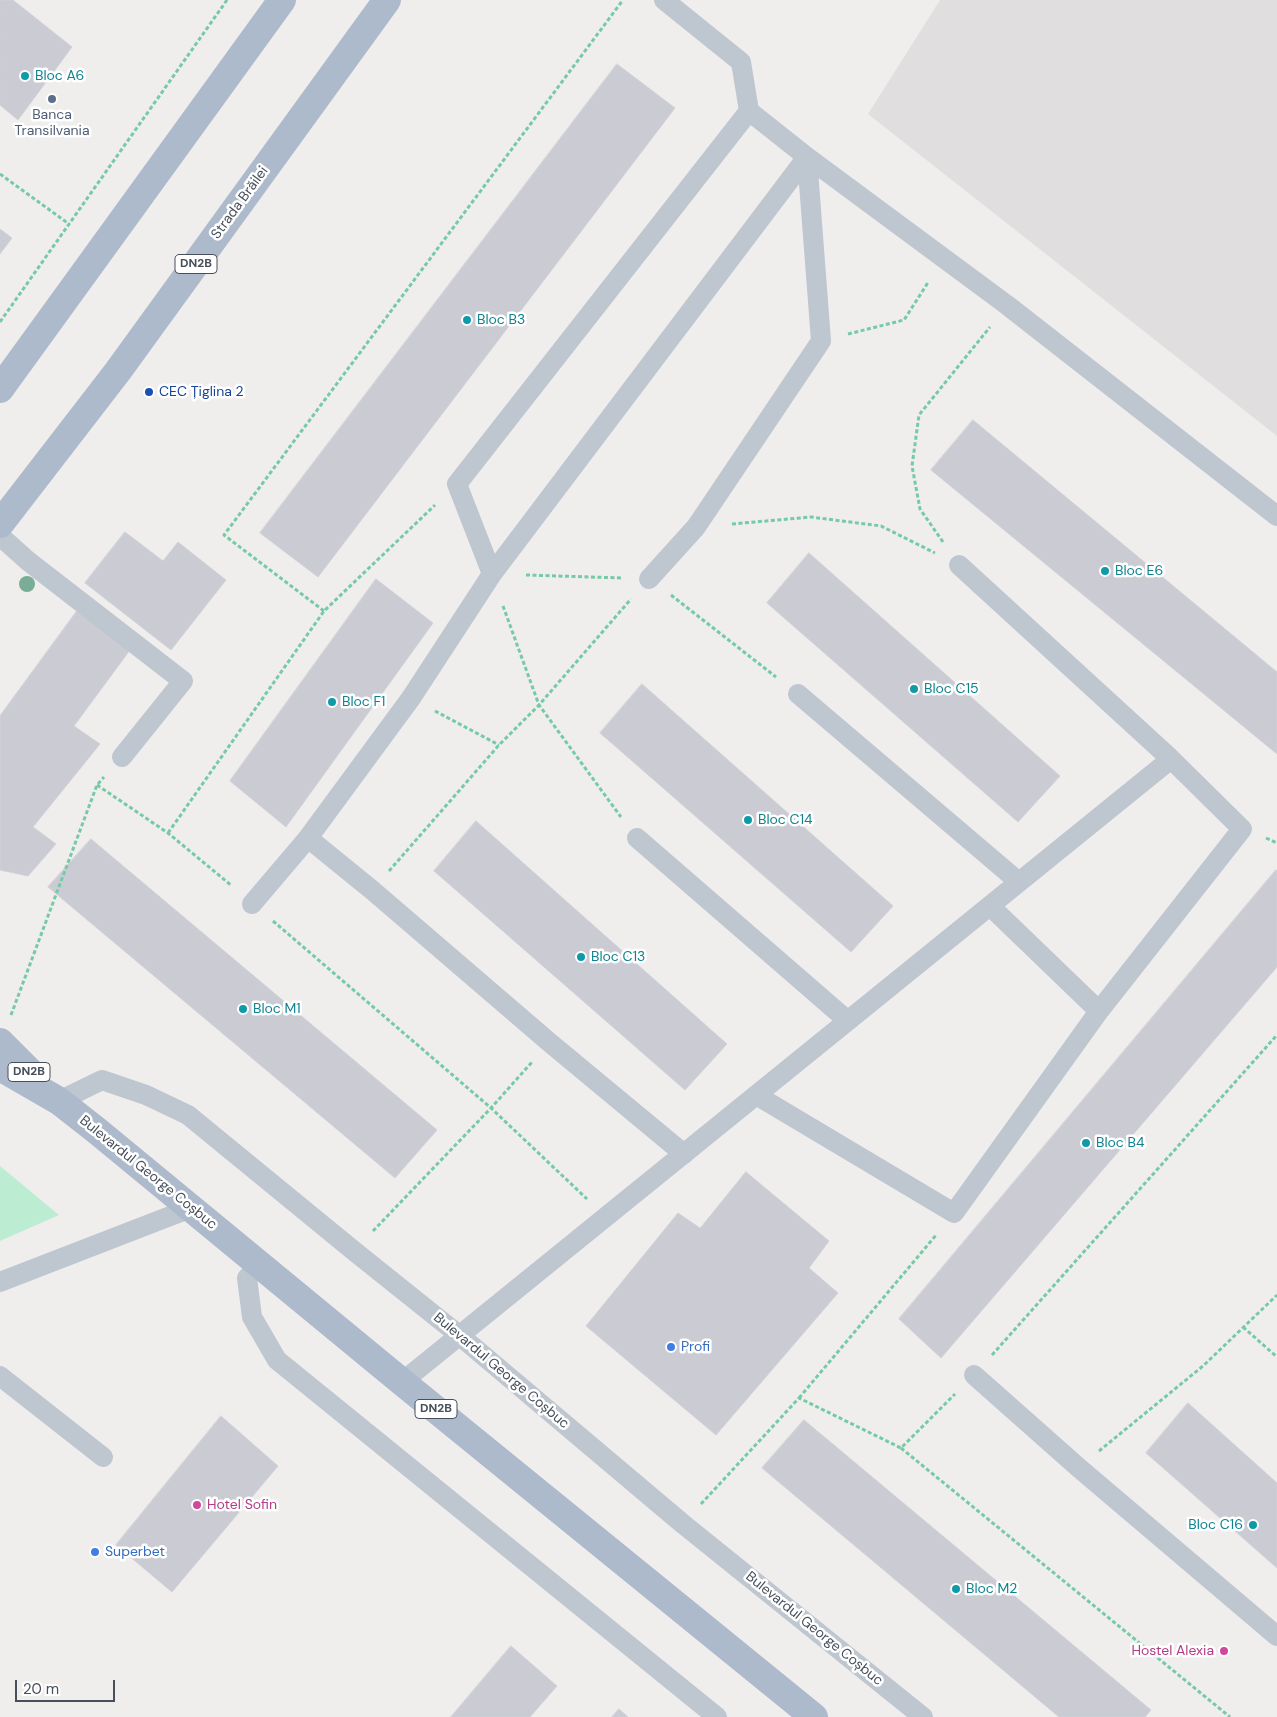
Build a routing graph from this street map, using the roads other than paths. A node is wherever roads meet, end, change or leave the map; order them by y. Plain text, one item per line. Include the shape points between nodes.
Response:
1 (282, 0) edge
2 (387, 0) edge
3 (664, 0) edge
4 (749, 111) junction
5 (808, 157) junction
6 (0, 389) edge
7 (1277, 516) edge
8 (0, 524) edge
9 (0, 536) edge
10 (959, 565) road end
11 (492, 574) junction
12 (649, 578) road end
13 (798, 694) road end
14 (122, 758) road end
15 (1170, 759) junction
16 (308, 838) junction
17 (637, 838) road end
18 (1019, 882) junction
19 (252, 904) road end
20 (990, 906) junction
21 (1099, 1011) junction
22 (848, 1021) junction
23 (0, 1051) edge
24 (756, 1095) junction
25 (59, 1101) junction
26 (684, 1154) junction
27 (191, 1208) junction
28 (260, 1264) junction
29 (0, 1282) edge
30 (459, 1335) junction
31 (974, 1375) road end
32 (0, 1376) edge
33 (402, 1382) junction
34 (103, 1457) dead end
35 (1277, 1636) edge
36 (717, 1717) edge
37 (814, 1717) edge
38 (923, 1717) edge

1 - 6 main road
2 - 8 main road, Strada Brăilei / DN2B via 118,371
3 - 4 lane via 741,62
4 - 5 lane
4 - 11 lane via 457,484
5 - 7 lane via 1007,305
5 - 11 lane
5 - 12 lane via 821,341 696,527
9 - 14 lane via 183,681
10 - 15 lane
11 - 16 lane via 411,698
13 - 18 lane
15 - 18 lane
15 - 21 lane via 1242,829
16 - 19 lane
16 - 26 lane
17 - 22 lane
18 - 20 lane
20 - 21 lane
20 - 22 lane
21 - 24 lane via 954,1213
22 - 24 lane
23 - 25 main road, DN2B
24 - 26 lane
25 - 27 main road, Bulevardul George Coșbuc / DN2B
25 - 30 lane, Bulevardul George Coșbuc via 102,1080 146,1095 188,1115
26 - 30 lane
27 - 28 main road, Bulevardul George Coșbuc / DN2B
27 - 29 lane
28 - 33 main road, Bulevardul George Coșbuc / DN2B
28 - 36 lane via 247,1278 252,1317 277,1360
30 - 33 lane
30 - 38 lane, Bulevardul George Coșbuc via 683,1524
31 - 35 lane
32 - 34 lane
33 - 37 main road, Bulevardul George Coșbuc / DN2B

